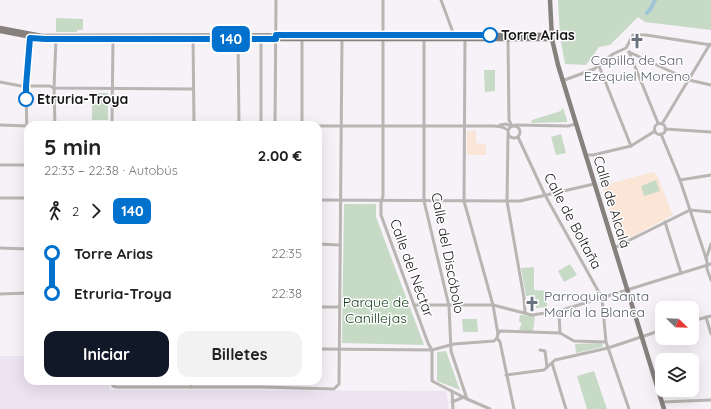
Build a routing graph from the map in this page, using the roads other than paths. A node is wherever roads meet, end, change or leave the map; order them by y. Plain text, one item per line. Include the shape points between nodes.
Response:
1 (276, 0) edge
2 (383, 0) edge
3 (441, 0) edge
4 (550, 0) edge
5 (0, 28) edge
6 (0, 31) edge
7 (30, 36) junction
8 (193, 37) junction
9 (238, 37) junction
10 (276, 37) junction
11 (342, 37) junction
12 (383, 37) junction
13 (424, 37) junction
14 (455, 37) junction
15 (552, 37) junction
16 (113, 38) junction
17 (302, 38) junction
18 (56, 39) junction
19 (261, 39) junction
20 (465, 39) junction
21 (508, 39) junction
22 (711, 44) edge
23 (626, 48) junction
24 (629, 52) junction
25 (599, 66) junction
26 (689, 80) junction
27 (562, 81) junction
28 (0, 82) edge
29 (711, 85) edge
30 (26, 86) junction
31 (54, 88) junction
32 (113, 88) junction
33 (193, 89) junction
34 (27, 121) edge
35 (54, 121) edge
36 (112, 121) edge
37 (194, 121) edge
38 (239, 121) edge
39 (261, 121) edge
40 (275, 121) edge
41 (302, 121) edge
42 (658, 123) junction
43 (576, 124) junction
44 (662, 124) junction
45 (0, 125) edge
46 (528, 125) junction
47 (24, 126) edge
48 (322, 126) edge
49 (341, 126) junction
50 (383, 126) junction
51 (423, 126) junction
52 (464, 126) junction
53 (494, 126) junction
54 (512, 126) junction
55 (665, 129) junction
56 (508, 130) junction
57 (520, 130) junction
58 (655, 132) junction
59 (711, 132) edge
60 (661, 134) junction
61 (508, 135) junction
62 (518, 137) junction
63 (632, 146) junction
64 (586, 155) junction
65 (0, 165) edge
66 (24, 165) edge
67 (711, 176) edge
68 (680, 180) junction
69 (594, 184) junction
70 (545, 195) junction
71 (0, 198) edge
72 (24, 198) edge
73 (322, 200) edge
74 (340, 200) junction
75 (382, 200) junction
76 (424, 201) junction
77 (464, 201) junction
78 (507, 201) junction
79 (690, 210) junction
80 (711, 212) edge
81 (665, 222) junction
82 (322, 244) edge
83 (711, 244) edge
84 (340, 245) junction
85 (0, 248) edge
86 (614, 248) junction
87 (24, 249) edge
88 (706, 259) junction
89 (711, 264) edge
90 (707, 265) junction
91 (681, 273) junction
92 (711, 280) edge
93 (628, 289) junction
94 (24, 293) edge
95 (0, 294) edge
96 (602, 298) junction
97 (493, 305) junction
98 (414, 306) junction
99 (449, 306) junction
100 (322, 307) edge
101 (339, 307) junction
102 (559, 311) junction
103 (524, 313) junction
104 (711, 316) edge
105 (706, 317) junction
106 (699, 319) edge
107 (655, 332) edge
108 (560, 333) junction
109 (498, 334) junction
110 (711, 334) edge
111 (642, 336) junction
112 (497, 338) junction
113 (606, 342) junction
114 (450, 346) junction
115 (608, 348) junction
116 (322, 349) edge
117 (338, 349) junction
118 (432, 350) junction
119 (540, 350) dead end
120 (552, 363) junction
121 (547, 367) junction
122 (506, 375) junction
123 (113, 385) edge
124 (191, 387) joint
125 (260, 387) joint
126 (452, 390) junction
127 (466, 398) junction
128 (711, 400) edge
129 (452, 402) junction
130 (662, 402) junction
131 (453, 409) edge
132 (490, 409) edge
133 (514, 409) edge
134 (566, 409) edge
135 (629, 409) edge
136 (664, 409) edge

1 - 10 street
2 - 12 street, Calle del Néctar
3 - 14 street
4 - 15 main road, Calle de Alcalá
5 - 7 main road
6 - 7 main road
7 - 16 main road
7 - 18 main road
7 - 30 street
8 - 9 main road
8 - 16 main road
8 - 33 street
9 - 10 main road
9 - 19 main road
9 - 38 street
10 - 11 main road
10 - 17 main road
10 - 19 main road
10 - 40 street
11 - 12 main road
11 - 17 main road
11 - 49 street
12 - 13 main road
12 - 50 street, Calle del Néctar
13 - 14 main road
13 - 51 street, Calle del Discóbolo
14 - 15 main road
14 - 20 main road
15 - 21 main road
15 - 27 main road, Calle de Alcalá
16 - 18 main road
16 - 32 street
17 - 41 street
18 - 31 street
19 - 39 street
20 - 21 main road
20 - 52 street
21 - 54 street
22 - 23 street via 633,35
22 - 26 street
23 - 24 street
23 - 25 street via 613,54
24 - 26 street
24 - 42 street
25 - 27 street
25 - 63 street
26 - 29 street
26 - 44 street
27 - 43 main road, Calle de Alcalá
28 - 30 street
30 - 31 street
30 - 34 street
31 - 32 street
31 - 35 street
32 - 33 street
32 - 36 street
33 - 37 street
42 - 44 street
42 - 58 street via 654,127
43 - 46 street
43 - 64 main road, Calle de Alcalá
44 - 55 street
45 - 47 street
46 - 54 street
46 - 57 street
48 - 49 street
49 - 50 street
49 - 74 street
50 - 51 street
50 - 75 street, Calle del Néctar
51 - 52 street
51 - 76 street, Calle del Discóbolo
52 - 53 street
52 - 77 street
53 - 54 street
53 - 56 street
54 - 56 street
54 - 57 street
55 - 59 street
55 - 60 street
56 - 61 street
57 - 62 street
58 - 60 street
58 - 63 street
60 - 68 street
61 - 62 street via 512,138
61 - 78 street
62 - 70 street, Calle de Boltaña
63 - 64 street
64 - 69 main road, Calle de Alcalá
65 - 66 street
67 - 68 street
68 - 79 street
69 - 70 street
69 - 86 main road, Calle de Alcalá
70 - 78 street via 520,201
70 - 96 street, Calle de Boltaña
71 - 72 street
73 - 74 street
74 - 75 street
74 - 84 street
75 - 76 street
75 - 98 street, Calle del Néctar via 381,215
76 - 77 street
76 - 99 street, Calle del Discóbolo
77 - 78 street
77 - 97 street
78 - 103 street via 524,298
79 - 80 street
79 - 81 street
79 - 88 street
81 - 86 street
81 - 91 street
82 - 84 street
83 - 88 street
84 - 101 street
85 - 87 street
86 - 93 main road, Calle de Alcalá
88 - 90 street
89 - 90 street
90 - 91 street
90 - 92 street
91 - 93 street
93 - 96 street
93 - 111 main road, Calle de Alcalá
94 - 95 street
96 - 102 street
96 - 113 street, Calle de Boltaña
97 - 99 street
97 - 103 street
97 - 109 street
98 - 99 street
98 - 118 street, Calle del Néctar
99 - 114 street, Calle del Discóbolo
100 - 101 street
101 - 117 street
102 - 103 street via 532,315
102 - 108 street
104 - 105 street
105 - 106 street
105 - 110 street
107 - 111 street
108 - 109 street via 500,331
108 - 113 street via 574,341
109 - 112 street
111 - 115 street
111 - 130 main road, Calle de Alcalá
112 - 114 street via 494,341
112 - 122 street
113 - 115 street, Calle de Boltaña
114 - 118 street
114 - 127 street, Calle del Discóbolo
115 - 120 street via 555,360
115 - 135 street, Calle de Boltaña
116 - 117 street
117 - 118 street
117 - 125 street via 339,384 334,389
118 - 126 street, Calle del Néctar via 432,380
119 - 121 street via 545,351
120 - 121 street
120 - 134 street
121 - 122 street via 544,370
122 - 133 street
123 - 124 street via 116,388
124 - 125 street
126 - 127 street
126 - 129 street
127 - 129 street
127 - 132 street
128 - 130 street
129 - 131 street
130 - 136 main road, Calle de Alcalá

